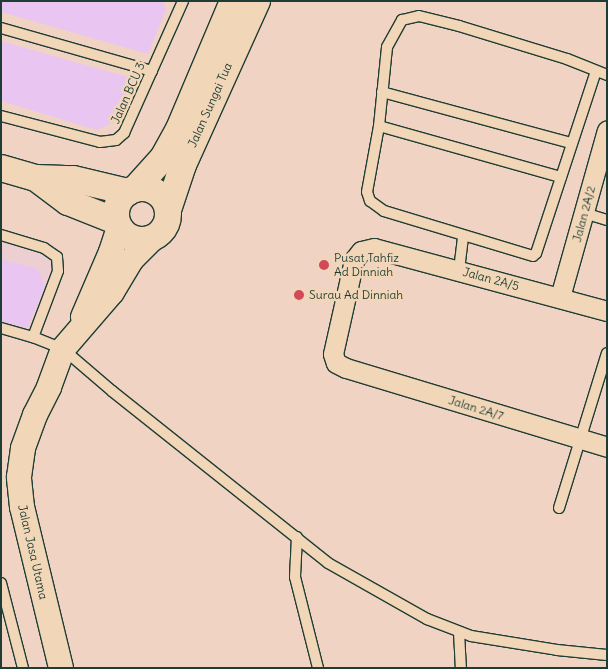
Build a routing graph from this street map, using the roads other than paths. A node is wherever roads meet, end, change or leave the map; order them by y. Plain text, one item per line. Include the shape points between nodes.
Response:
1 (183, 1) edge
2 (233, 1) edge
3 (257, 1) edge
4 (1, 28) edge
5 (152, 71) junction
6 (596, 71) junction
7 (607, 75) edge
8 (382, 92) junction
9 (1, 116) edge
10 (379, 126) junction
11 (607, 130) edge
12 (572, 143) junction
13 (1, 168) edge
14 (561, 177) junction
15 (36, 178) junction
16 (132, 190) junction
17 (168, 210) junction
18 (584, 213) junction
19 (607, 220) edge
20 (118, 224) junction
21 (1, 235) edge
22 (463, 236) junction
23 (152, 239) junction
24 (459, 270) junction
25 (560, 297) junction
26 (607, 311) edge
27 (1, 328) edge
28 (79, 328) junction
29 (33, 337) junction
30 (63, 349) junction
31 (607, 353) edge
32 (346, 368) joint
33 (580, 439) junction
34 (607, 447) edge
35 (559, 508) dead end
36 (297, 537) junction
37 (1, 583) edge
38 (459, 632) junction
39 (607, 655) edge
40 (23, 668) edge
41 (61, 668) edge
42 (318, 668) edge
43 (461, 668) edge

1 - 5 lane, Jalan BCU 3
2 - 16 main road, Jalan Sungai Tua via 179,129 163,158
3 - 17 main road, Jalan Sungai Tua via 183,165
4 - 5 lane
5 - 9 lane, Jalan BCU 3 via 124,133 116,140 100,142
6 - 7 lane
6 - 8 lane via 567,59 419,16 402,20 388,47
6 - 12 lane
8 - 10 lane
8 - 12 lane
10 - 14 lane
10 - 22 lane via 366,192 370,201 384,211
11 - 18 street, Jalan 2A/2
12 - 14 lane
13 - 15 main road
14 - 22 lane via 533,256
15 - 16 main road via 74,179
15 - 20 main road via 68,202
16 - 17 main road via 144,188 160,195
16 - 20 main road via 117,204
17 - 23 main road via 165,227
18 - 19 lane
18 - 25 street, Jalan 2A/2
20 - 23 main road via 130,238
20 - 28 street, Jalan Jasa Utama via 111,252
21 - 29 lane via 44,248 57,257 58,271
22 - 24 lane
23 - 28 street, Jalan Jasa Utama via 132,260 112,292
24 - 25 street, Jalan 2A/5
24 - 32 street, Jalan 2A/5 via 374,248 361,251 354,260 333,354 336,363
25 - 26 street, Jalan 2A/5
27 - 29 lane
28 - 30 street, Jalan Jasa Utama
29 - 30 lane
30 - 36 lane via 112,392
30 - 41 street, Jalan Jasa Utama via 28,431 20,477 28,537
31 - 33 lane
32 - 33 street, Jalan 2A/7
33 - 34 street, Jalan 2A/7
33 - 35 lane
36 - 38 lane via 328,563 427,619
36 - 42 lane via 295,577
37 - 40 lane
38 - 39 lane via 557,650
38 - 43 lane

